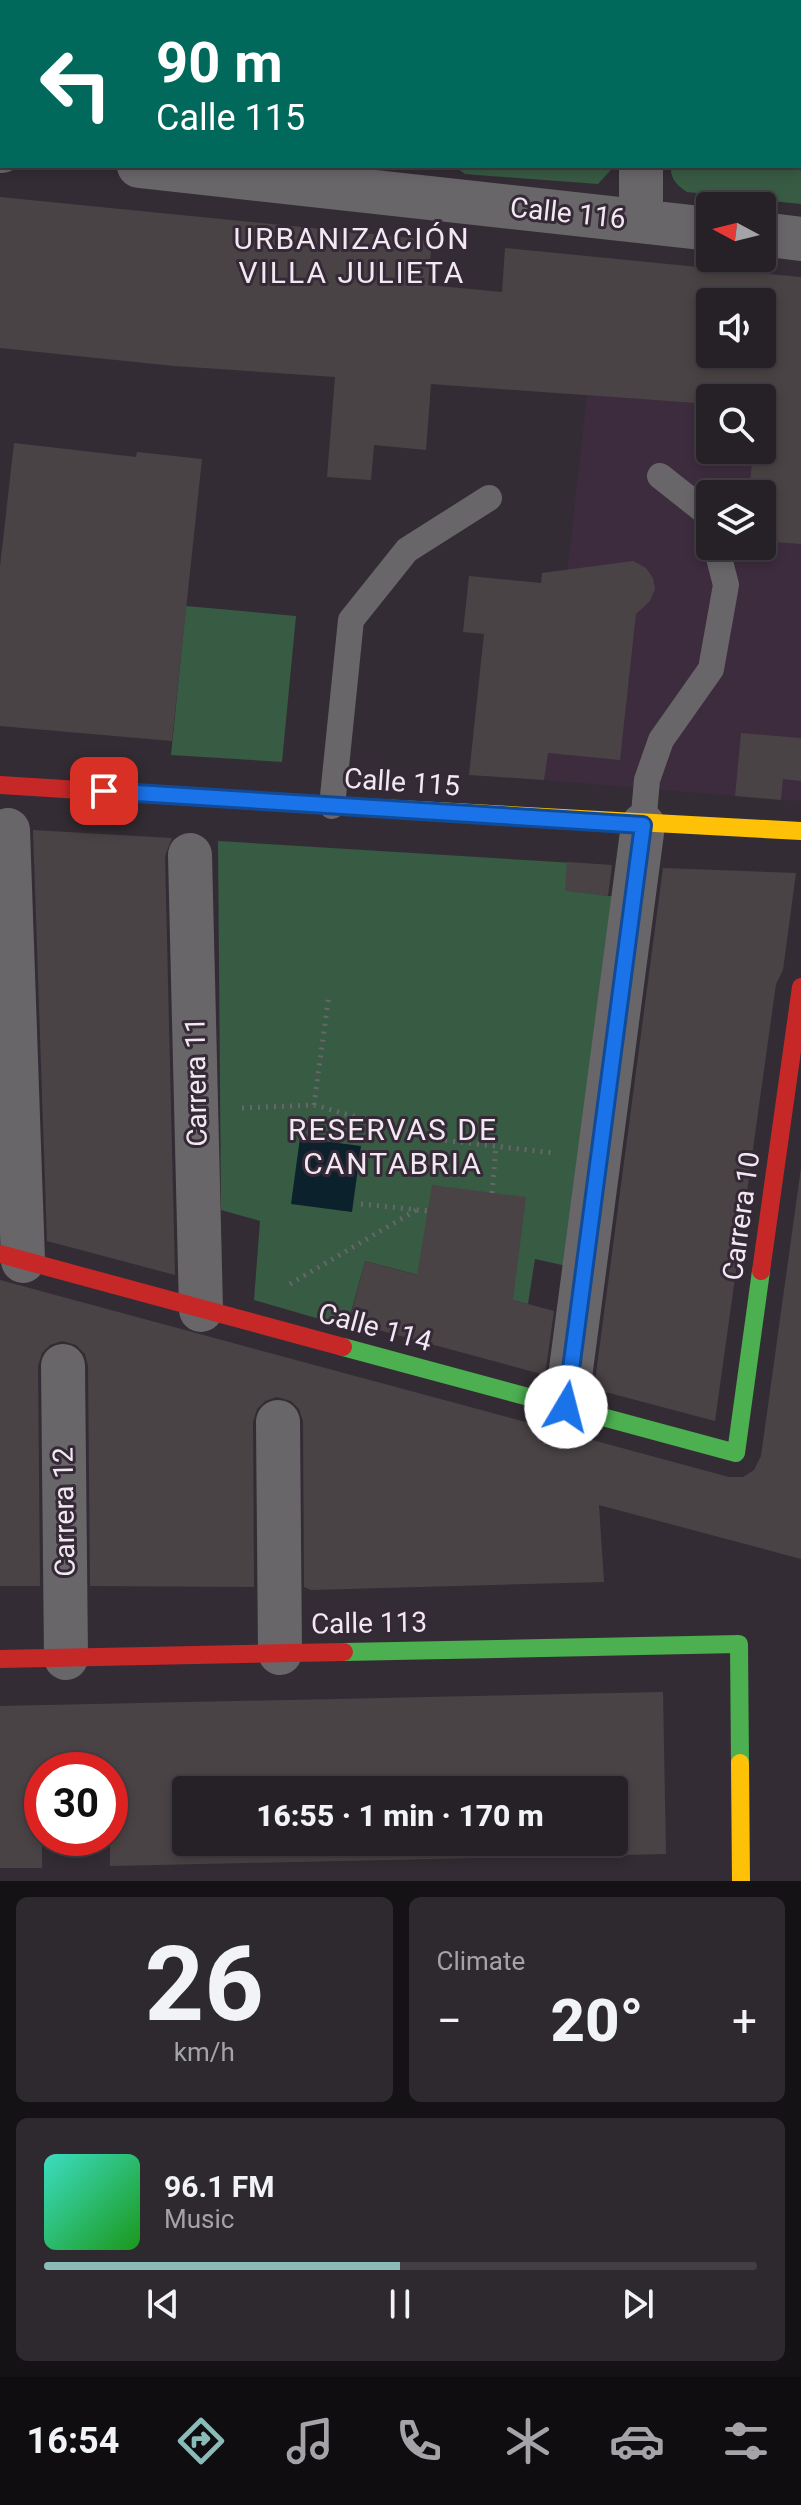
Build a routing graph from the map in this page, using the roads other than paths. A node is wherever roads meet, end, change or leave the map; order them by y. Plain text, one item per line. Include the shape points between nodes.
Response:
1 (177, 168) edge
2 (641, 168) edge
3 (421, 181) edge
4 (641, 221) junction
5 (696, 227) edge
6 (776, 236) edge
7 (801, 239) edge
8 (660, 476) dead end
9 (489, 498) dead end
10 (696, 504) edge
11 (720, 560) edge
12 (0, 785) edge
13 (332, 806) junction
14 (643, 825) junction
15 (8, 830) dead end
16 (801, 831) edge
17 (190, 855) dead end
18 (801, 987) edge
19 (12, 1257) edge
20 (201, 1310) junction
21 (63, 1366) dead end
22 (566, 1407) junction
23 (278, 1422) dead end
24 (736, 1453) joint
25 (280, 1653) junction
26 (66, 1658) junction
27 (0, 1659) edge
28 (741, 1881) edge

1 - 3 street, Calle 116
2 - 4 street
3 - 4 street, Calle 116
4 - 5 street, Calle 116
6 - 7 street
8 - 10 lane
9 - 13 lane via 407,550 351,620
11 - 14 lane via 726,585 711,669 661,740 647,780
12 - 13 street, Calle 115
13 - 14 street, Calle 115
14 - 16 street, Calle 115
14 - 22 street
15 - 19 street
17 - 20 street, Carrera 11
18 - 24 street, Carrera 10
19 - 20 street, Calle 114
20 - 22 street, Calle 114
21 - 26 street, Carrera 12
22 - 24 street, Calle 114
23 - 25 street
25 - 26 street, Calle 113
25 - 28 street, Calle 113 via 739,1644
26 - 27 street, Calle 113

